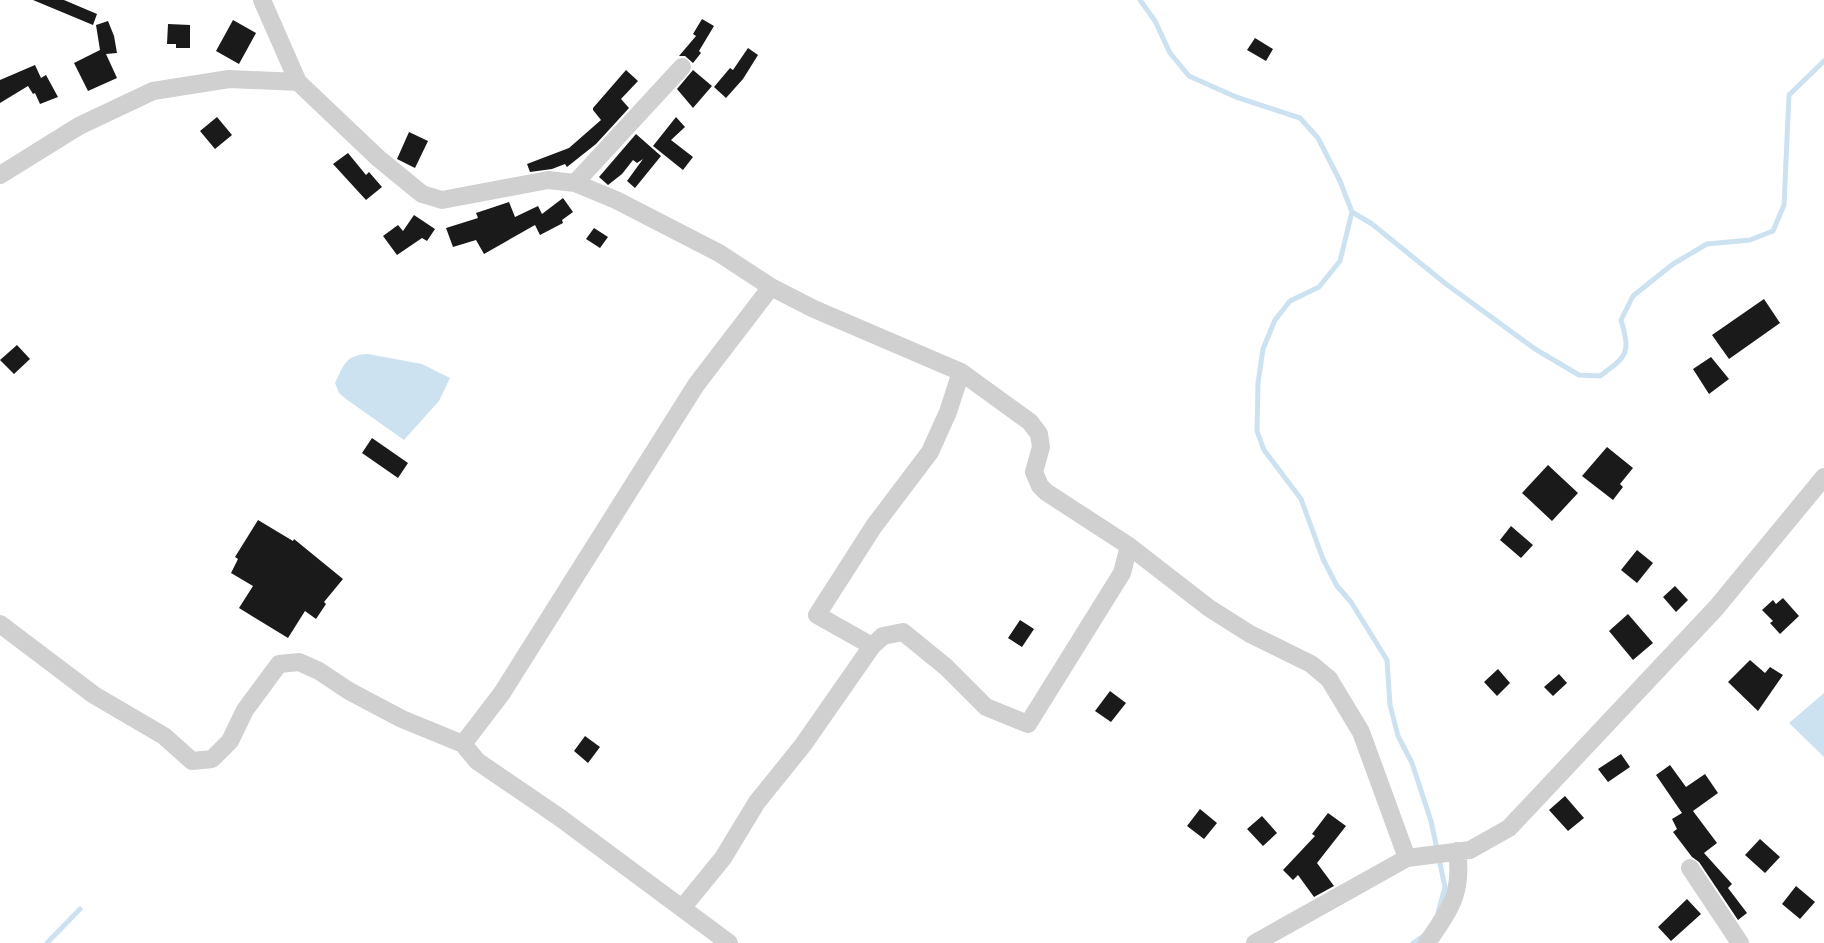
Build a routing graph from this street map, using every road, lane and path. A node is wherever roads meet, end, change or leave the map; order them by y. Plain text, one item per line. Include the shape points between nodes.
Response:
1 (262, 0) edge
2 (682, 67) dead end
3 (298, 82) junction
4 (0, 175) edge
5 (575, 183) junction
6 (771, 287) junction
7 (961, 372) junction
8 (1824, 477) edge
9 (1129, 546) junction
10 (0, 624) edge
11 (872, 646) junction
12 (463, 744) junction
13 (1453, 852) junction
14 (1413, 857) junction
15 (1690, 868) dead end
16 (683, 907) junction
17 (717, 940) edge
18 (1255, 943) edge
19 (1427, 943) edge
20 (1740, 943) edge

1 - 3 street
2 - 5 street
3 - 4 street via 229,79 153,91 79,126
3 - 5 street via 422,194 442,200 548,180
5 - 6 street via 719,253
6 - 7 street
6 - 12 street via 696,385 502,693
7 - 9 street via 1030,422 1039,434 1041,447 1034,472 1040,486
7 - 11 street via 930,452 874,526 817,615
8 - 13 street via 1716,608 1509,828 1469,850
9 - 11 street via 1122,573 1028,724 986,707 903,632 883,636
9 - 14 street via 1209,608 1311,664 1329,679 1361,732
10 - 12 street via 94,695 164,736 192,761 212,759 230,741 245,710 279,664 299,662 402,719
11 - 16 street via 757,802 723,858
12 - 16 street via 477,761
13 - 14 street
13 - 19 street via 1459,885
14 - 18 street
15 - 20 street
16 - 17 street

